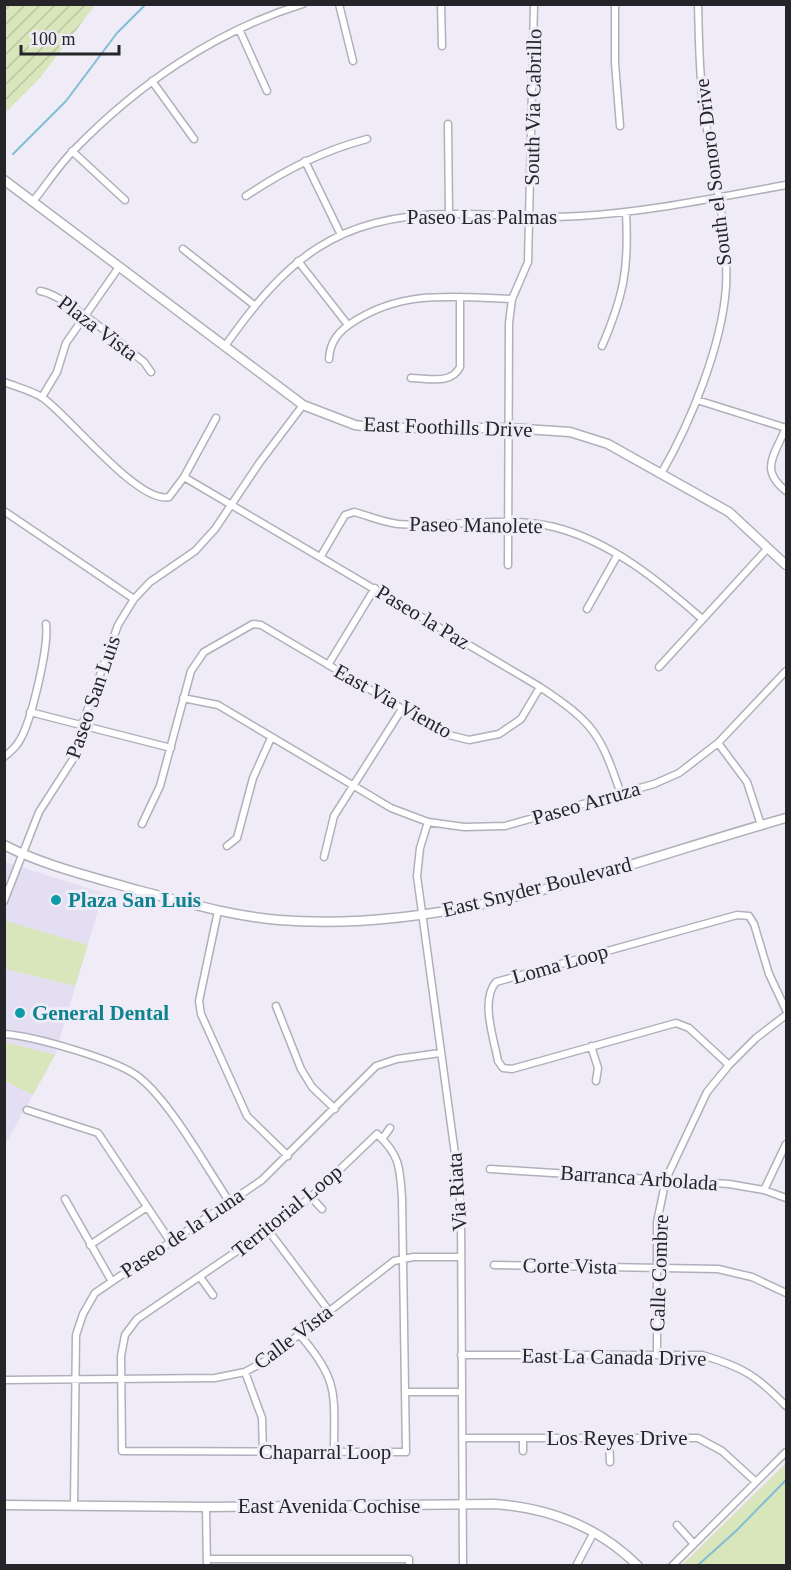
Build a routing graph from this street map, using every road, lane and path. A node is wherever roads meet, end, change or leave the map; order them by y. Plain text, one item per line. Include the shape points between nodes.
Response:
1 (303, 4) edge
2 (339, 4) edge
3 (441, 4) edge
4 (534, 4) edge
5 (615, 4) edge
6 (698, 4) edge
7 (239, 29) junction
8 (442, 46) dead end
9 (352, 61) dead end
10 (152, 81) junction
11 (267, 92) dead end
12 (448, 124) dead end
13 (620, 126) dead end
14 (194, 139) dead end
15 (367, 140) dead end
16 (72, 151) junction
17 (305, 161) junction
18 (4, 180) edge
19 (786, 185) edge
20 (246, 196) dead end
21 (719, 197) junction
22 (34, 200) junction
23 (125, 200) dead end
24 (626, 212) junction
25 (449, 214) junction
26 (531, 215) junction
27 (341, 235) junction
28 (183, 249) dead end
29 (298, 261) junction
30 (119, 267) junction
31 (40, 291) dead end
32 (460, 297) junction
33 (512, 299) junction
34 (254, 305) junction
35 (83, 316) junction
36 (348, 325) junction
37 (225, 346) junction
38 (602, 346) dead end
39 (329, 358) dead end
40 (152, 372) dead end
41 (411, 378) dead end
42 (4, 382) edge
43 (42, 397) junction
44 (697, 400) junction
45 (303, 405) junction
46 (216, 418) dead end
47 (786, 427) edge
48 (508, 428) junction
49 (662, 472) junction
50 (184, 477) junction
51 (786, 490) edge
52 (233, 505) junction
53 (4, 511) edge
54 (508, 523) junction
55 (767, 549) junction
56 (321, 556) junction
57 (618, 556) junction
58 (786, 565) edge
59 (508, 566) dead end
60 (375, 588) junction
61 (134, 599) junction
62 (587, 609) dead end
63 (701, 618) junction
64 (46, 624) dead end
65 (328, 665) junction
66 (659, 667) dead end
67 (785, 676) edge
68 (540, 687) junction
69 (183, 698) junction
70 (402, 709) junction
71 (30, 712) junction
72 (82, 725) junction
73 (271, 738) junction
74 (718, 743) junction
75 (171, 748) junction
76 (4, 757) edge
77 (351, 787) junction
78 (621, 794) junction
79 (786, 818) edge
80 (428, 822) junction
81 (142, 824) dead end
82 (761, 825) junction
83 (4, 845) edge
84 (227, 846) dead end
85 (23, 855) junction
86 (324, 857) dead end
87 (4, 901) edge
88 (218, 910) junction
89 (421, 915) junction
90 (276, 1006) dead end
91 (786, 1011) edge
92 (786, 1015) edge
93 (4, 1034) edge
94 (591, 1046) junction
95 (440, 1053) junction
96 (729, 1065) junction
97 (596, 1081) dead end
98 (335, 1109) junction
99 (27, 1110) dead end
100 (390, 1128) dead end
101 (382, 1139) junction
102 (786, 1144) edge
103 (288, 1156) junction
104 (490, 1169) dead end
105 (666, 1179) junction
106 (764, 1190) junction
107 (311, 1197) junction
108 (65, 1198) dead end
109 (786, 1198) edge
110 (229, 1201) junction
111 (147, 1207) junction
112 (322, 1209) dead end
113 (268, 1230) junction
114 (170, 1241) junction
115 (90, 1245) junction
116 (460, 1257) junction
117 (403, 1258) junction
118 (494, 1265) dead end
119 (656, 1267) junction
120 (200, 1276) junction
121 (111, 1280) junction
122 (786, 1293) edge
123 (213, 1295) dead end
124 (329, 1311) junction
125 (299, 1334) junction
126 (657, 1354) junction
127 (461, 1355) junction
128 (245, 1372) junction
129 (120, 1379) junction
130 (4, 1380) edge
131 (74, 1380) junction
132 (406, 1392) junction
133 (461, 1392) junction
134 (786, 1406) edge
135 (609, 1437) junction
136 (462, 1438) junction
137 (523, 1438) junction
138 (523, 1451) dead end
139 (786, 1452) edge
140 (263, 1453) junction
141 (334, 1453) junction
142 (610, 1462) dead end
143 (756, 1482) junction
144 (4, 1505) edge
145 (464, 1505) junction
146 (74, 1506) junction
147 (206, 1507) junction
148 (677, 1525) dead end
149 (594, 1532) junction
150 (694, 1544) junction
151 (207, 1562) edge
152 (409, 1562) edge
153 (463, 1566) edge
154 (576, 1566) edge
155 (638, 1566) edge
156 (672, 1566) edge

1 - 7 street
2 - 9 street
3 - 8 street
4 - 26 street, South Via Cabrillo
5 - 13 street
6 - 21 street, South el Sonoro Drive via 704,108
7 - 10 street
7 - 11 street
10 - 14 street
10 - 16 street
12 - 25 street
15 - 17 street
16 - 22 street
16 - 23 street
17 - 20 street
17 - 27 street
18 - 22 street, East Foothills Drive
19 - 21 street, Paseo Las Palmas
21 - 24 street, Paseo Las Palmas
21 - 44 street, South el Sonoro Drive via 726,289
22 - 30 street, East Foothills Drive
24 - 26 street, Paseo Las Palmas
24 - 38 street via 625,284
25 - 26 street, Paseo Las Palmas
25 - 27 street, Paseo Las Palmas via 377,221
26 - 33 street, South Via Cabrillo via 528,262
27 - 29 street, Paseo Las Palmas
28 - 34 street
29 - 34 street, Paseo Las Palmas
29 - 36 street
30 - 35 street
30 - 37 street, East Foothills Drive
31 - 35 street, Plaza Vista via 51,292
32 - 33 street
32 - 36 street via 418,297 391,302
32 - 41 street via 460,367 447,379
33 - 48 street, South Via Cabrillo via 508,323
34 - 37 street, Paseo Las Palmas
35 - 40 street, Plaza Vista
35 - 43 street
36 - 39 street via 329,347
37 - 45 street, East Foothills Drive
42 - 43 street
43 - 50 street via 135,485 162,499 169,497
44 - 47 street
44 - 49 street, South el Sonoro Drive
45 - 48 street, East Foothills Drive via 354,425 377,428
45 - 52 street, Paseo San Luis
46 - 50 street
47 - 51 street via 770,472 773,481
48 - 49 street, East Foothills Drive via 570,432 608,444
48 - 54 street, South Via Cabrillo
49 - 55 street, East Foothills Drive via 729,512
50 - 52 street, Paseo la Paz
52 - 56 street, Paseo la Paz
52 - 61 street, Paseo San Luis via 195,551 150,582
53 - 61 street
54 - 56 street, Paseo Manolete via 398,524 354,512 345,515
54 - 57 street, Paseo Manolete via 553,527 586,538
54 - 59 street, South Via Cabrillo
55 - 58 street, East Foothills Drive
55 - 63 street
56 - 60 street, Paseo la Paz
57 - 62 street
57 - 63 street, Paseo Manolete via 662,584
60 - 65 street
60 - 68 street, Paseo la Paz
61 - 72 street, Paseo San Luis via 108,648
63 - 66 street
64 - 71 street via 48,639
65 - 69 street, East Via Viento via 253,624 204,652 191,671
65 - 70 street, East Via Viento
67 - 74 street, Paseo Arruza
68 - 70 street, East Via Viento via 521,719 499,734 469,740 445,735
68 - 78 street, Paseo la Paz via 577,712 593,730 604,746
69 - 73 street, Paseo Arruza via 218,705
69 - 75 street, East Via Viento
70 - 77 street
71 - 72 street
71 - 76 street via 19,743
72 - 75 street
72 - 85 street, Paseo San Luis via 75,756 39,812
73 - 77 street, Paseo Arruza
73 - 84 street via 253,778 237,838
74 - 78 street, Paseo Arruza via 679,773
74 - 82 street via 747,782
75 - 81 street, East Via Viento via 160,786
77 - 80 street, Paseo Arruza
77 - 86 street via 334,816
78 - 80 street, Paseo Arruza via 505,826 464,827
79 - 82 street, East Snyder Boulevard
80 - 89 street, Via Riata via 417,876
82 - 89 street, East Snyder Boulevard via 527,893
83 - 85 street, East Snyder Boulevard
85 - 87 street, Paseo San Luis
85 - 88 street, East Snyder Boulevard
88 - 89 street, East Snyder Boulevard via 279,920 356,921
88 - 103 street via 198,1001 201,1014 247,1116
89 - 95 street, Via Riata
90 - 98 street via 301,1069 312,1087
91 - 94 street, Loma Loop via 769,974 754,924 749,916 737,915 496,982 489,989 498,1061 503,1068 512,1070
92 - 96 street, Calle Combre
93 - 110 street via 123,1067 140,1077 160,1099
94 - 96 street, Loma Loop via 676,1023 689,1028
94 - 97 street via 598,1068
95 - 98 street, Paseo de la Luna via 376,1066
95 - 116 street, Via Riata via 458,1176
96 - 105 street, Calle Combre via 707,1092
98 - 103 street, Paseo de la Luna
99 - 111 street via 98,1133
100 - 101 street
101 - 107 street, Territorial Loop via 377,1134
101 - 117 street via 391,1147 400,1168
102 - 106 street
103 - 110 street, Paseo de la Luna via 262,1180
104 - 105 street, Barranca Arbolada
105 - 106 street, Barranca Arbolada
105 - 119 street, Calle Combre via 657,1222
106 - 109 street, Barranca Arbolada
107 - 112 street
107 - 113 street, Territorial Loop
108 - 115 street
110 - 114 street, Paseo de la Luna
111 - 114 street
111 - 115 street
113 - 120 street, Territorial Loop
113 - 124 street
114 - 121 street, Paseo de la Luna
115 - 121 street
116 - 117 street, Calle Vista
116 - 127 street, Via Riata
117 - 124 street, Calle Vista via 383,1267
117 - 132 street, Chaparral Loop
118 - 119 street, Corte Vista
119 - 122 street, Corte Vista via 718,1269 752,1277
119 - 126 street, Calle Combre
120 - 123 street
120 - 129 street, Territorial Loop via 137,1319 124,1335
121 - 131 street, Paseo de la Luna via 95,1293 83,1314 76,1335
124 - 125 street, Calle Vista
125 - 128 street, Calle Vista
125 - 141 street via 320,1358 331,1381
126 - 127 street, East La Canada Drive
126 - 134 street, East La Canada Drive via 702,1355 732,1364 759,1379
127 - 133 street, Via Riata
128 - 129 street, Calle Vista via 215,1378
128 - 140 street via 259,1407
129 - 131 street, Calle Vista
129 - 140 street, Chaparral Loop via 122,1451
130 - 131 street, Calle Vista
131 - 146 street, Paseo de la Luna
132 - 133 street
132 - 141 street, Chaparral Loop via 406,1452
133 - 136 street, Via Riata
135 - 137 street, Los Reyes Drive
135 - 142 street
135 - 143 street, Los Reyes Drive via 698,1438 722,1451
136 - 137 street, Los Reyes Drive
136 - 145 street, Via Riata
137 - 138 street
139 - 143 street
140 - 141 street, Chaparral Loop
143 - 150 street
144 - 146 street, East Avenida Cochise
145 - 147 street, East Avenida Cochise
145 - 149 street, East Avenida Cochise via 521,1506
145 - 153 street, Via Riata
146 - 147 street, East Avenida Cochise
147 - 151 street
148 - 150 street
149 - 154 street
149 - 155 street, East Avenida Cochise
150 - 156 street
151 - 152 street

